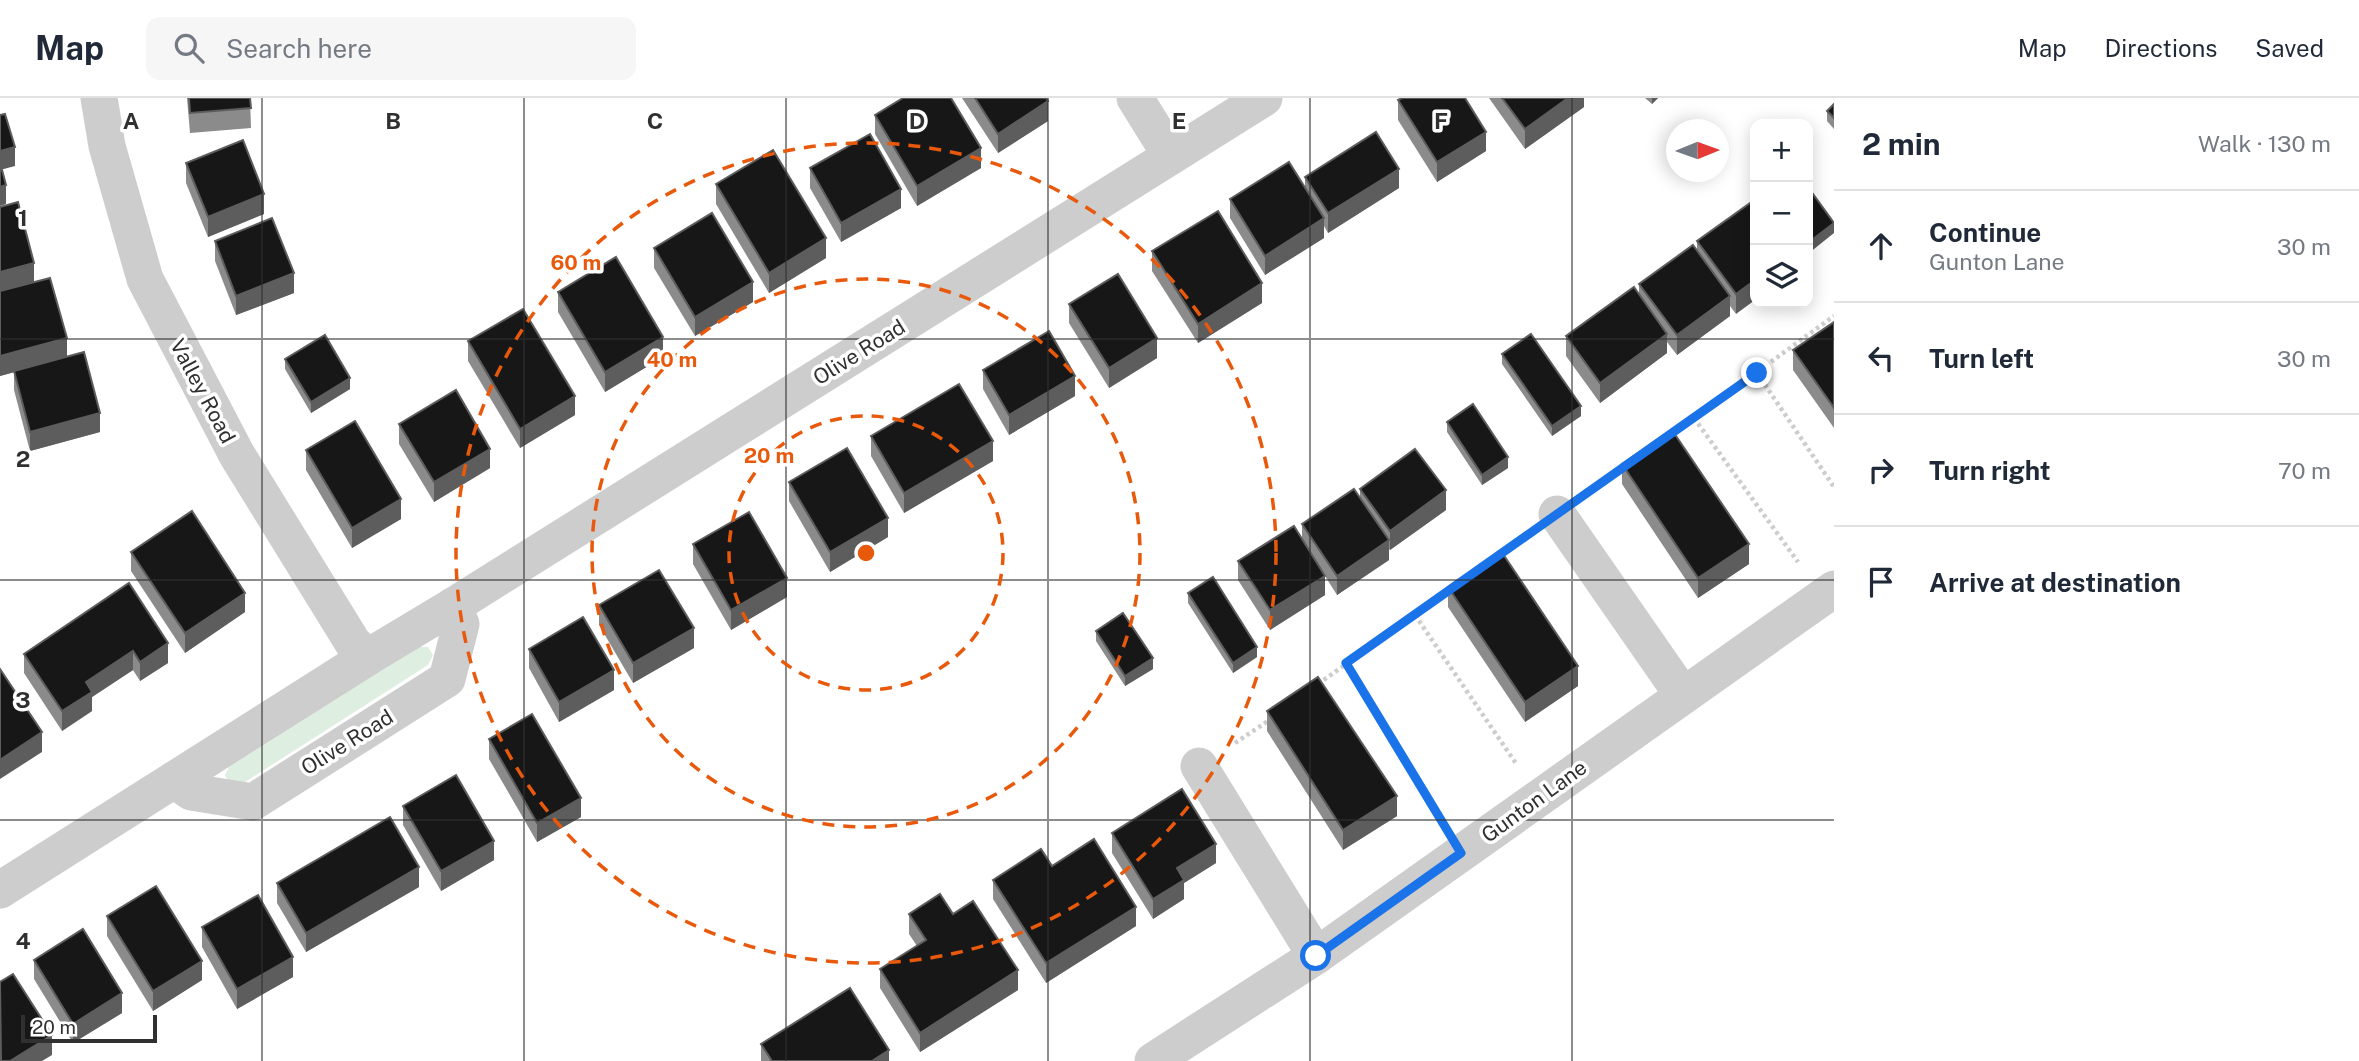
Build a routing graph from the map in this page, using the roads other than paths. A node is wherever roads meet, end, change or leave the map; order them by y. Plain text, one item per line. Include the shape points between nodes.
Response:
1 (99, 98) edge
2 (1135, 98) edge
3 (1264, 98) edge
4 (1171, 156) junction
5 (1557, 514) road end
6 (1828, 593) edge
7 (453, 606) junction
8 (368, 657) junction
9 (1682, 694) junction
10 (1199, 766) road end
11 (174, 780) junction
12 (0, 890) edge
13 (1316, 956) junction
14 (1153, 1061) edge

1 - 8 street, Valley Road via 107,146 145,279 237,455 353,643
2 - 4 street
3 - 4 street, Olive Road
4 - 7 street, Olive Road
5 - 9 street
6 - 9 street, Gunton Lane
7 - 8 street, Olive Road
7 - 11 street, Olive Road via 461,624 447,679 253,802 191,792
8 - 11 street, Olive Road
9 - 13 street, Gunton Lane
10 - 13 street
11 - 12 street, Olive Road
13 - 14 street, Gunton Lane

